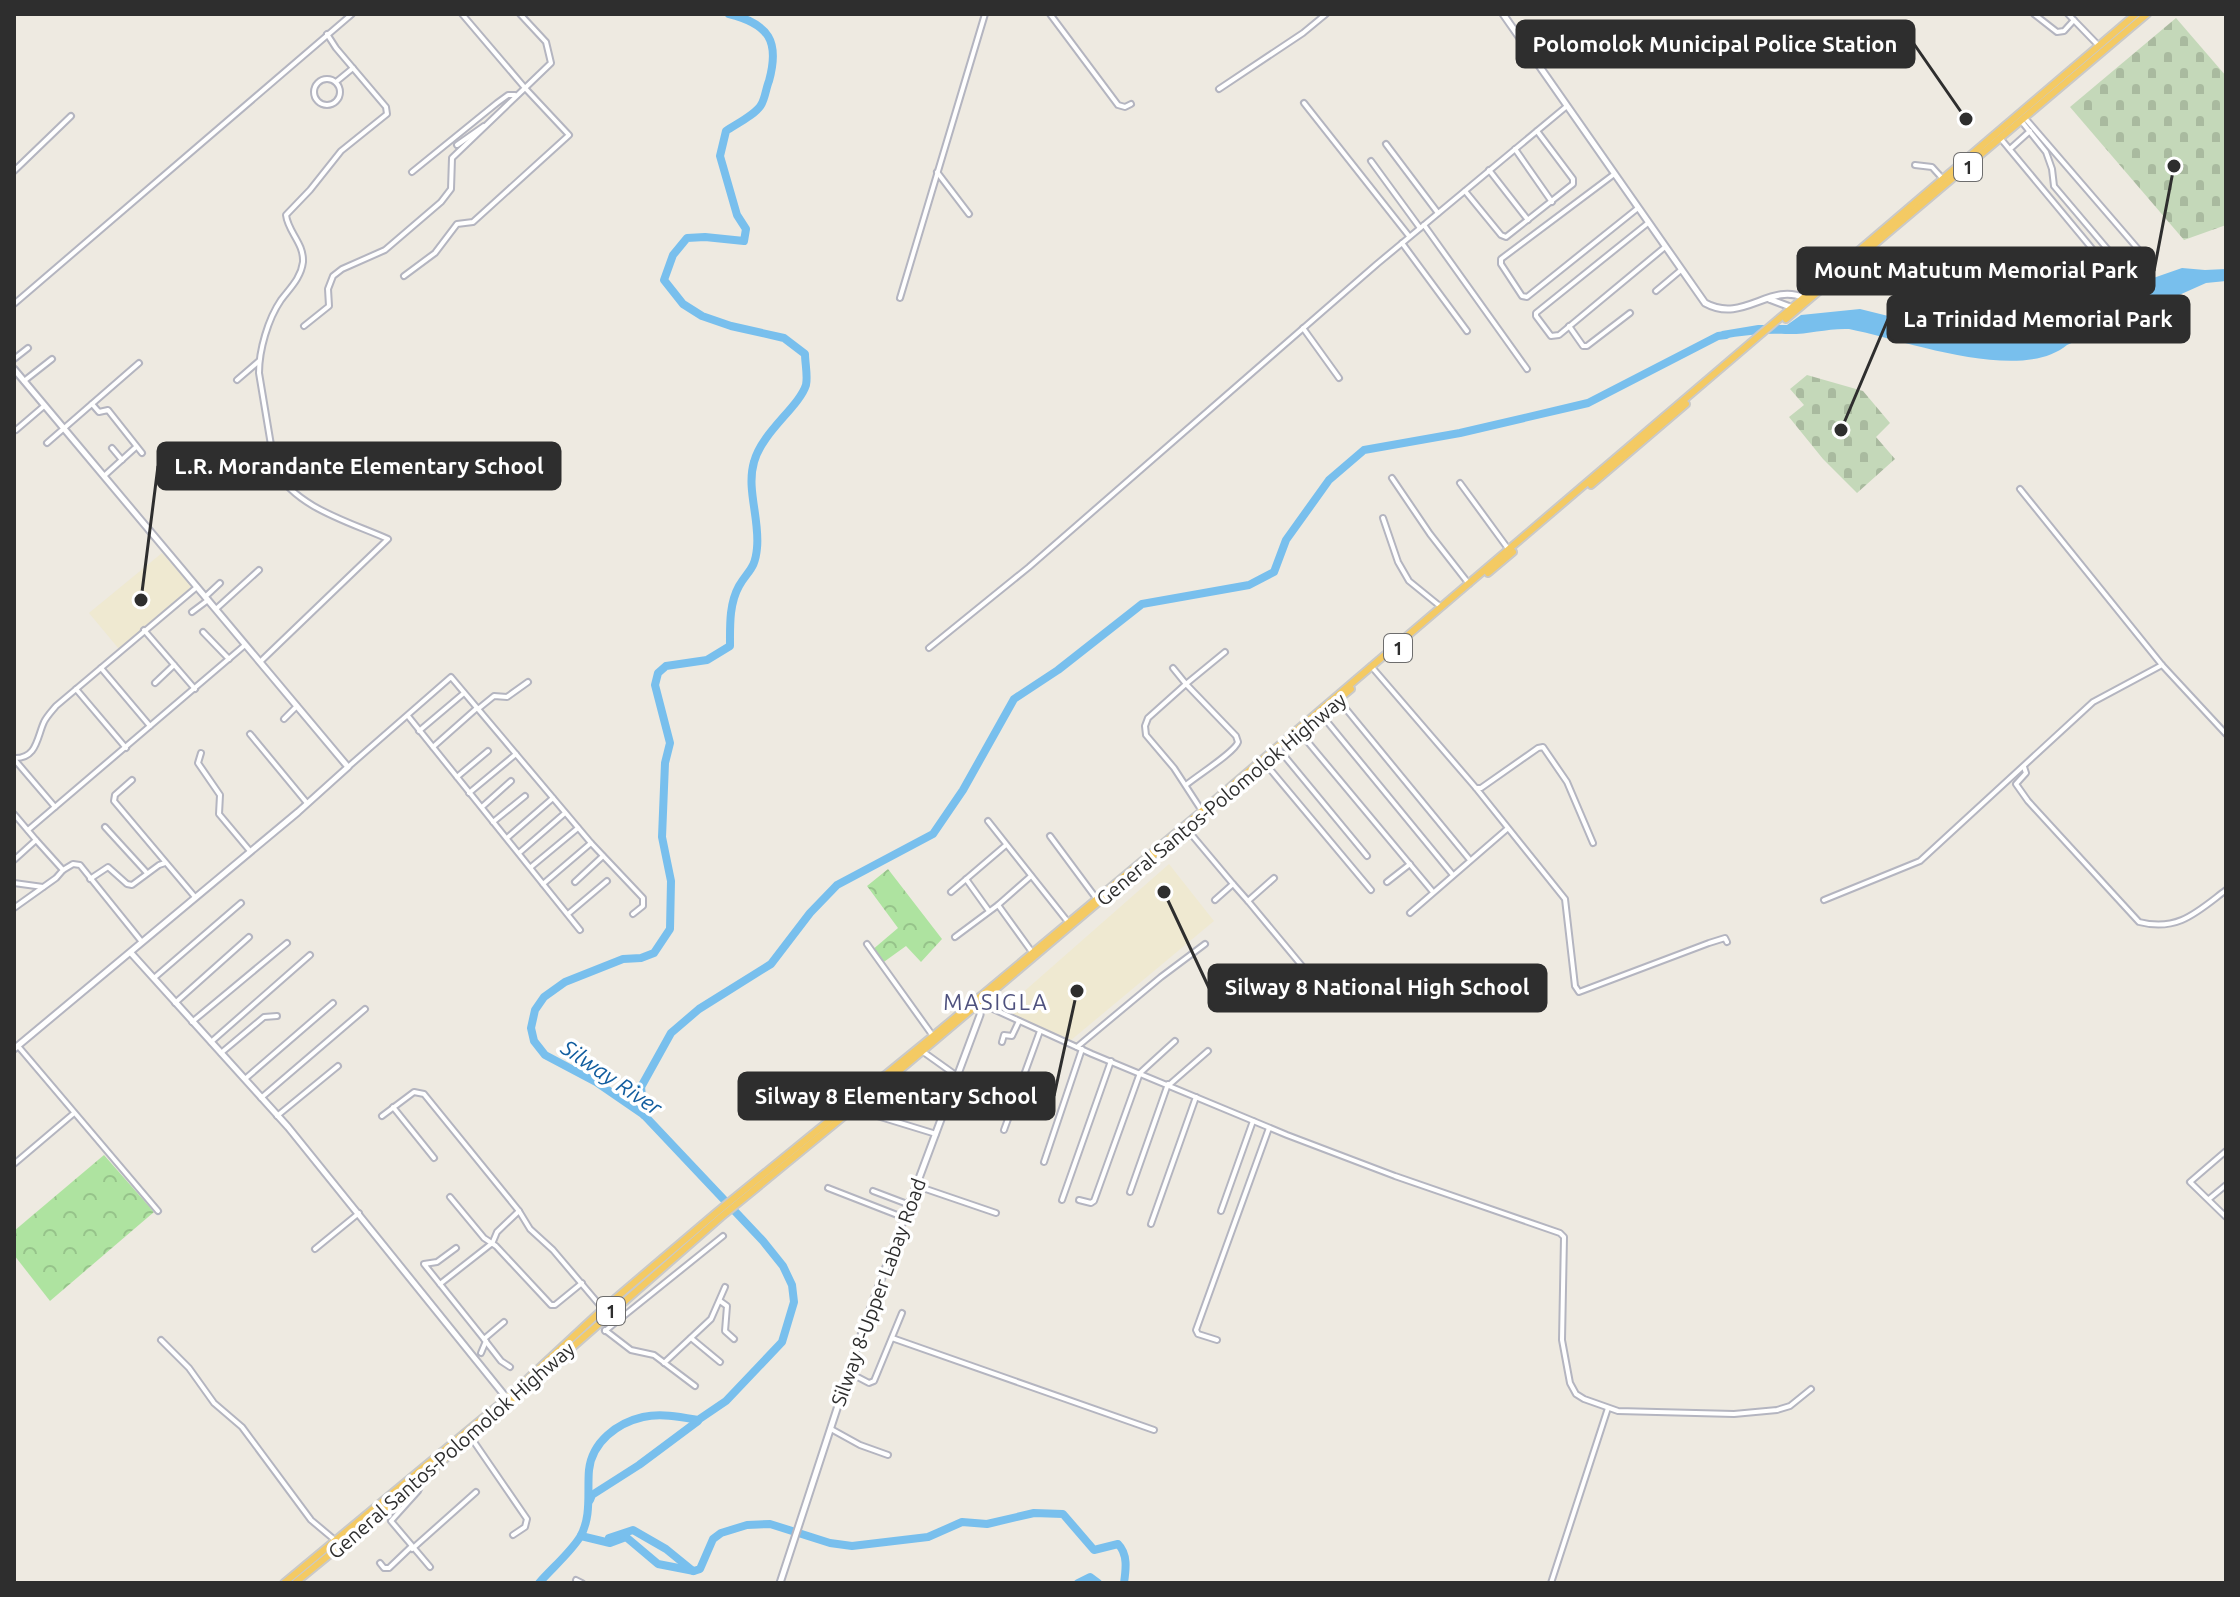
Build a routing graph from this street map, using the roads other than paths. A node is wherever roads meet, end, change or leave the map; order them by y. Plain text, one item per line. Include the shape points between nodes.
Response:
1 (352, 14) edge
2 (462, 14) edge
3 (520, 14) edge
4 (985, 14) edge
5 (1050, 14) edge
6 (1326, 14) edge
7 (1503, 14) edge
8 (2034, 14) edge
9 (2068, 14) edge
10 (2136, 14) edge
11 (2147, 14) edge
12 (2074, 20) junction
13 (327, 34) junction
14 (2098, 45) junction
15 (353, 68) junction
16 (336, 82) junction
17 (525, 88) junction
18 (1219, 89) dead end
19 (517, 95) junction
20 (1304, 103) dead end
21 (1131, 104) dead end
22 (1567, 106) junction
23 (498, 113) junction
24 (71, 116) dead end
25 (483, 116) junction
26 (2024, 120) junction
27 (486, 125) junction
28 (1537, 131) junction
29 (2030, 131) junction
30 (2001, 139) junction
31 (1386, 144) dead end
32 (457, 145) dead end
33 (1515, 149) junction
34 (2010, 149) junction
35 (1371, 161) dead end
36 (1915, 165) dead end
37 (1489, 170) junction
38 (14, 171) edge
39 (412, 172) dead end
40 (937, 172) junction
41 (1613, 175) junction
42 (1942, 178) junction
43 (1465, 191) junction
44 (1552, 202) junction
45 (1638, 208) junction
46 (1438, 213) junction
47 (969, 214) dead end
48 (1528, 220) junction
49 (1648, 223) junction
50 (1422, 226) junction
51 (1409, 237) junction
52 (1402, 243) junction
53 (1665, 247) junction
54 (2138, 249) dead end
55 (2115, 258) dead end
56 (2109, 269) dead end
57 (1681, 270) junction
58 (404, 276) dead end
59 (1656, 291) dead end
60 (900, 298) dead end
61 (1804, 298) junction
62 (1769, 299) junction
63 (14, 304) edge
64 (1793, 308) junction
65 (1630, 313) dead end
66 (1784, 318) junction
67 (304, 326) dead end
68 (1569, 326) junction
69 (1303, 328) junction
70 (1467, 331) dead end
71 (1756, 342) junction
72 (28, 348) dead end
73 (14, 359) edge
74 (52, 359) dead end
75 (259, 361) junction
76 (139, 363) dead end
77 (14, 369) edge
78 (1527, 369) dead end
79 (1339, 378) dead end
80 (237, 380) dead end
81 (24, 381) junction
82 (92, 404) junction
83 (44, 406) junction
84 (65, 429) junction
85 (16, 430) dead end
86 (47, 443) dead end
87 (136, 447) junction
88 (112, 448) dead end
89 (142, 453) dead end
90 (122, 460) junction
91 (104, 476) junction
92 (1392, 478) dead end
93 (1460, 483) dead end
94 (2020, 489) dead end
95 (1383, 518) dead end
96 (1509, 550) junction
97 (259, 570) dead end
98 (220, 583) dead end
99 (1469, 584) junction
100 (197, 587) junction
101 (207, 599) junction
102 (1441, 607) junction
103 (215, 609) junction
104 (192, 612) dead end
105 (144, 630) junction
106 (203, 632) dead end
107 (246, 645) junction
108 (929, 648) dead end
109 (1225, 652) dead end
110 (229, 659) junction
111 (261, 661) junction
112 (174, 665) junction
113 (2162, 665) junction
114 (101, 668) junction
115 (1173, 668) dead end
116 (1372, 668) junction
117 (528, 682) dead end
118 (155, 683) dead end
119 (1186, 684) junction
120 (76, 689) junction
121 (195, 689) junction
122 (464, 693) junction
123 (1337, 698) junction
124 (297, 706) junction
125 (478, 708) junction
126 (1320, 712) junction
127 (408, 716) junction
128 (284, 719) dead end
129 (150, 726) junction
130 (1298, 730) junction
131 (419, 731) junction
132 (250, 734) dead end
133 (2226, 734) edge
134 (433, 747) junction
135 (126, 748) junction
136 (1278, 748) junction
137 (488, 751) dead end
138 (201, 753) dead end
139 (516, 754) junction
140 (14, 759) edge
141 (1264, 762) junction
142 (348, 767) junction
143 (2024, 767) junction
144 (457, 777) junction
145 (132, 780) dead end
146 (511, 781) dead end
147 (1186, 785) junction
148 (1476, 788) junction
149 (469, 793) junction
150 (525, 796) dead end
151 (553, 798) junction
152 (308, 803) junction
153 (55, 807) junction
154 (482, 807) junction
155 (1202, 811) junction
156 (565, 813) junction
157 (14, 814) edge
158 (988, 821) dead end
159 (493, 822) junction
160 (105, 827) dead end
161 (578, 828) junction
162 (1186, 828) junction
163 (1507, 829) junction
164 (28, 830) junction
165 (1050, 836) dead end
166 (507, 838) junction
167 (36, 840) junction
168 (591, 843) junction
169 (1593, 843) dead end
170 (1006, 845) junction
171 (250, 851) junction
172 (519, 853) junction
173 (603, 856) junction
174 (1367, 856) dead end
175 (14, 860) edge
176 (1470, 860) junction
177 (165, 863) junction
178 (1410, 864) junction
179 (530, 868) junction
180 (63, 870) junction
181 (147, 873) junction
182 (1031, 875) junction
183 (1453, 875) junction
184 (1274, 878) dead end
185 (90, 879) junction
186 (966, 879) junction
187 (607, 881) dead end
188 (575, 882) dead end
189 (1387, 882) dead end
190 (14, 883) edge
191 (543, 884) junction
192 (1233, 884) junction
193 (43, 887) junction
194 (1371, 890) dead end
195 (2226, 890) edge
196 (951, 892) dead end
197 (1433, 892) junction
198 (195, 897) junction
199 (1096, 898) junction
200 (1215, 900) dead end
201 (1824, 900) dead end
202 (1248, 901) junction
203 (241, 903) dead end
204 (998, 905) junction
205 (14, 908) edge
206 (989, 911) junction
207 (1410, 913) dead end
208 (568, 914) junction
209 (633, 914) dead end
210 (1068, 922) junction
211 (580, 930) dead end
212 (249, 937) dead end
213 (955, 937) dead end
214 (143, 942) junction
215 (1727, 942) dead end
216 (287, 943) dead end
217 (867, 944) dead end
218 (1205, 944) dead end
219 (131, 953) junction
220 (1032, 953) junction
221 (310, 955) dead end
222 (154, 978) junction
223 (1312, 978) dead end
224 (978, 1001) junction
225 (175, 1003) junction
226 (333, 1003) dead end
227 (365, 1009) dead end
228 (277, 1016) dead end
229 (1019, 1021) junction
230 (192, 1022) junction
231 (1040, 1031) junction
232 (933, 1036) junction
233 (1175, 1041) dead end
234 (211, 1042) junction
235 (1002, 1042) dead end
236 (16, 1048) edge
237 (1080, 1048) junction
238 (922, 1051) junction
239 (1208, 1051) dead end
240 (221, 1053) junction
241 (1111, 1061) junction
242 (338, 1066) dead end
243 (1140, 1073) junction
244 (957, 1076) junction
245 (245, 1079) junction
246 (1168, 1085) junction
247 (1196, 1097) junction
248 (261, 1098) junction
249 (393, 1107) junction
250 (73, 1114) junction
251 (874, 1115) dead end
252 (277, 1116) junction
253 (382, 1116) dead end
254 (1253, 1121) junction
255 (1269, 1128) junction
256 (1004, 1130) dead end
257 (936, 1134) junction
258 (2226, 1151) edge
259 (434, 1158) dead end
260 (1044, 1162) dead end
261 (14, 1164) edge
262 (2226, 1185) edge
263 (917, 1186) junction
264 (828, 1188) dead end
265 (873, 1191) dead end
266 (1130, 1192) dead end
267 (744, 1194) junction
268 (450, 1197) dead end
269 (2209, 1199) junction
270 (1062, 1200) dead end
271 (1079, 1200) dead end
272 (910, 1205) junction
273 (158, 1211) dead end
274 (519, 1211) junction
275 (1221, 1211) dead end
276 (359, 1213) junction
277 (996, 1213) dead end
278 (719, 1215) junction
279 (2226, 1217) edge
280 (905, 1218) junction
281 (1151, 1224) dead end
282 (723, 1236) dead end
283 (492, 1244) junction
284 (456, 1248) dead end
285 (315, 1249) dead end
286 (582, 1283) junction
287 (440, 1284) junction
288 (725, 1287) dead end
289 (720, 1301) junction
290 (603, 1309) junction
291 (902, 1313) dead end
292 (504, 1322) dead end
293 (597, 1324) junction
294 (605, 1331) junction
295 (691, 1338) junction
296 (892, 1338) junction
297 (734, 1339) dead end
298 (161, 1340) dead end
299 (485, 1340) junction
300 (1217, 1340) dead end
301 (481, 1353) dead end
302 (720, 1362) dead end
303 (664, 1363) junction
304 (510, 1367) dead end
305 (848, 1372) junction
306 (695, 1386) dead end
307 (1811, 1389) dead end
308 (508, 1400) junction
309 (1608, 1408) junction
310 (829, 1428) junction
311 (1154, 1430) dead end
312 (470, 1436) junction
313 (888, 1455) dead end
314 (423, 1478) junction
315 (476, 1492) dead end
316 (513, 1535) dead end
317 (336, 1541) junction
318 (411, 1548) junction
319 (380, 1563) dead end
320 (430, 1567) dead end
321 (284, 1583) edge
322 (295, 1583) edge
323 (780, 1583) edge
324 (1551, 1583) edge

1 - 13 street
2 - 17 street
3 - 17 street via 546,42 551,63
4 - 40 street
5 - 21 street via 1118,105
6 - 18 street
7 - 22 street
8 - 12 street via 2057,32
9 - 12 street
10 - 14 highway, 1
11 - 26 highway, 1
12 - 14 street
13 - 15 street
13 - 63 street
14 - 42 highway, 1
15 - 16 street
15 - 75 street via 387,114 341,151 286,215 302,250 302,268 279,303
16 - 16 street via 341,89 338,97 328,106 317,101 315,86 325,79
17 - 19 street
17 - 58 street via 569,135 473,222 457,224 435,253
19 - 23 street
19 - 25 street via 508,95
20 - 51 street
22 - 28 street
22 - 41 street
23 - 25 street
23 - 27 street
24 - 38 street
25 - 39 street
26 - 29 street
26 - 30 highway, 1
26 - 54 street
27 - 32 street
27 - 67 street via 452,158 451,189 441,202 385,250 333,276 329,306
28 - 33 street
28 - 44 street via 1574,181
29 - 34 street
29 - 55 street via 2046,152 2054,186
30 - 34 street
30 - 66 highway, 1
31 - 46 street
33 - 37 street
33 - 44 street
34 - 56 street
35 - 50 street
36 - 42 street via 1932,167
37 - 43 street
37 - 48 street
40 - 47 street
40 - 60 street
41 - 45 street
41 - 45 street via 1501,259 1522,296
42 - 61 highway, 1
43 - 46 street
43 - 48 street via 1503,236
44 - 48 street
45 - 49 street
46 - 50 street
49 - 53 street
49 - 68 street via 1536,314 1551,336
50 - 51 street
50 - 78 street
51 - 52 street
52 - 69 street
52 - 70 street
53 - 57 street
53 - 68 street
57 - 59 street
57 - 62 street via 1701,299 1715,308 1739,309
61 - 62 street via 1787,294
61 - 64 highway, 1
62 - 64 street
64 - 66 highway, 1
65 - 68 street via 1587,346
66 - 71 highway, 1
69 - 79 street
69 - 108 street
71 - 96 highway, 1
71 - 116 highway, 1
72 - 73 street
74 - 81 street
75 - 80 street
75 - 111 street via 279,477 303,499 388,539
76 - 82 street
77 - 81 street
81 - 83 street
82 - 84 street
82 - 87 street via 99,412 108,410
83 - 84 street
83 - 85 street
84 - 86 street
84 - 91 street
87 - 89 street
87 - 90 street
88 - 90 street
90 - 91 street
91 - 100 street
92 - 99 street
93 - 96 street
94 - 113 street
95 - 102 street via 1409,581
96 - 99 highway, 1
97 - 103 street
98 - 101 street
99 - 102 highway, 1
100 - 101 street
100 - 105 street
101 - 103 street
101 - 104 street
102 - 116 highway, 1
103 - 107 street
105 - 112 street
105 - 114 street
106 - 110 street
107 - 110 street
107 - 111 street
109 - 119 street
110 - 121 street
111 - 124 street
112 - 118 street
112 - 121 street
113 - 133 street
113 - 143 street via 2093,702
114 - 120 street
114 - 129 street
115 - 119 street
116 - 123 highway, 1
116 - 148 street
117 - 125 street
119 - 147 street via 1145,726 1146,735
119 - 147 street via 1238,742 1233,752
120 - 135 street
120 - 140 street via 49,715 37,745 24,758
121 - 129 street
122 - 125 street
122 - 127 street via 451,677
122 - 131 street
123 - 126 highway, 1
123 - 176 street
124 - 128 street
124 - 142 street
125 - 134 street
125 - 139 street
126 - 130 highway, 1
126 - 183 street
127 - 131 street
127 - 142 street
129 - 135 street
130 - 136 highway, 1
130 - 178 street
131 - 134 street
132 - 152 street
134 - 144 street
135 - 153 street
136 - 141 highway, General Santos-Polomolok Highway / 1
136 - 155 highway, 1
136 - 174 street
137 - 144 street
138 - 171 street via 198,763 220,795 219,814
139 - 149 street
139 - 151 street
140 - 153 street
141 - 162 highway, General Santos-Polomolok Highway / 1
141 - 194 street
142 - 152 street
143 - 195 street via 2026,773 2016,784 2022,793 2139,922 2189,919
143 - 201 street via 1920,861
144 - 149 street
145 - 177 street via 114,801
146 - 154 street
147 - 155 street
148 - 163 street
148 - 169 street via 1543,747 1567,782
149 - 154 street
150 - 159 street
151 - 156 street
151 - 166 street
152 - 171 street
153 - 164 street
154 - 159 street
155 - 199 highway, 1
156 - 161 street
156 - 172 street
157 - 164 street
158 - 170 street
159 - 166 street
160 - 181 street
161 - 168 street
161 - 179 street
162 - 192 street
162 - 224 highway, General Santos-Polomolok Highway / 1
163 - 176 street
163 - 215 street via 1565,899 1579,992 1709,943 1725,938
164 - 167 street
165 - 199 street
166 - 172 street
167 - 175 street
167 - 180 street
168 - 173 street
168 - 191 street
170 - 182 street
170 - 186 street
171 - 198 street
172 - 179 street
173 - 188 street
173 - 209 street via 643,898 643,906
176 - 183 street
177 - 181 street
177 - 198 street
178 - 189 street
178 - 197 street
179 - 191 street
180 - 185 street via 77,864
180 - 193 street
181 - 185 street via 129,885 106,867
182 - 204 street
182 - 210 street
183 - 197 street
184 - 202 street
185 - 214 street
186 - 196 street
186 - 206 street
187 - 208 street
190 - 193 street
191 - 208 street
192 - 200 street
192 - 202 street
193 - 205 street
197 - 207 street
198 - 214 street
199 - 210 highway, 1
202 - 223 street
203 - 222 street
204 - 206 street
204 - 220 street
206 - 213 street
208 - 211 street
210 - 220 highway, 1
212 - 225 street
214 - 219 street
216 - 230 street
217 - 232 street
218 - 237 street
219 - 222 street
219 - 236 street
220 - 224 highway, 1
221 - 234 street
222 - 225 street
224 - 229 street
224 - 232 highway, 1
224 - 238 highway, General Santos-Polomolok Highway / 1
224 - 244 street, Silway 8-Upper Labay Road via 980,1015
225 - 230 street
226 - 245 street
227 - 248 street
228 - 240 street via 264,1017
229 - 231 street
229 - 235 street
230 - 234 street
231 - 237 street
231 - 256 street
232 - 267 highway, 1
233 - 243 street
234 - 240 street
236 - 250 street
237 - 241 street
237 - 260 street
238 - 244 street
238 - 267 highway, General Santos-Polomolok Highway / 1
239 - 246 street
240 - 245 street
241 - 243 street
241 - 270 street
242 - 252 street
243 - 246 street
243 - 271 street via 1094,1201
244 - 257 street, Silway 8-Upper Labay Road
245 - 248 street
246 - 247 street
246 - 266 street
247 - 254 street
247 - 281 street
248 - 252 street
249 - 253 street
249 - 259 street
249 - 274 street via 414,1092 424,1094
250 - 261 street
250 - 273 street
251 - 257 street
252 - 276 street
254 - 255 street
254 - 275 street
255 - 300 street via 1196,1330
255 - 309 street via 1562,1234 1562,1340 1570,1383 1576,1394
257 - 263 street, Silway 8-Upper Labay Road
258 - 269 street via 2190,1182
262 - 269 street
263 - 272 street, Silway 8-Upper Labay Road
263 - 277 street
264 - 280 street
265 - 272 street
267 - 278 highway, 1
268 - 283 street
269 - 279 street
272 - 280 street, Silway 8-Upper Labay Road
274 - 283 street
274 - 286 street
276 - 285 street
276 - 308 street
278 - 290 highway, 1
278 - 293 highway, General Santos-Polomolok Highway / 1
280 - 305 street, Silway 8-Upper Labay Road
282 - 294 street
283 - 286 street via 551,1305
283 - 287 street
284 - 287 street via 437,1262 423,1263
286 - 290 street
287 - 299 street
288 - 289 street
289 - 295 street via 711,1319
289 - 297 street via 727,1306 725,1331
290 - 308 highway, 1
291 - 296 street
292 - 299 street
293 - 294 street
293 - 308 highway, General Santos-Polomolok Highway / 1
294 - 303 street via 631,1350
295 - 302 street
295 - 303 street
296 - 305 street via 874,1381
296 - 311 street
298 - 317 street via 222,1412 242,1427 311,1520
299 - 301 street
299 - 304 street
303 - 306 street
305 - 310 street, Silway 8-Upper Labay Road
307 - 309 street via 1790,1406 1769,1411
308 - 312 highway, General Santos-Polomolok Highway / 1
308 - 317 highway, 1
309 - 324 street
310 - 313 street
310 - 323 street, Silway 8-Upper Labay Road
312 - 314 highway, General Santos-Polomolok Highway / 1
312 - 316 street via 527,1519
314 - 318 street via 421,1488 391,1521
314 - 322 highway, General Santos-Polomolok Highway / 1
315 - 318 street
317 - 321 highway, 1
318 - 319 street via 389,1568
318 - 320 street

